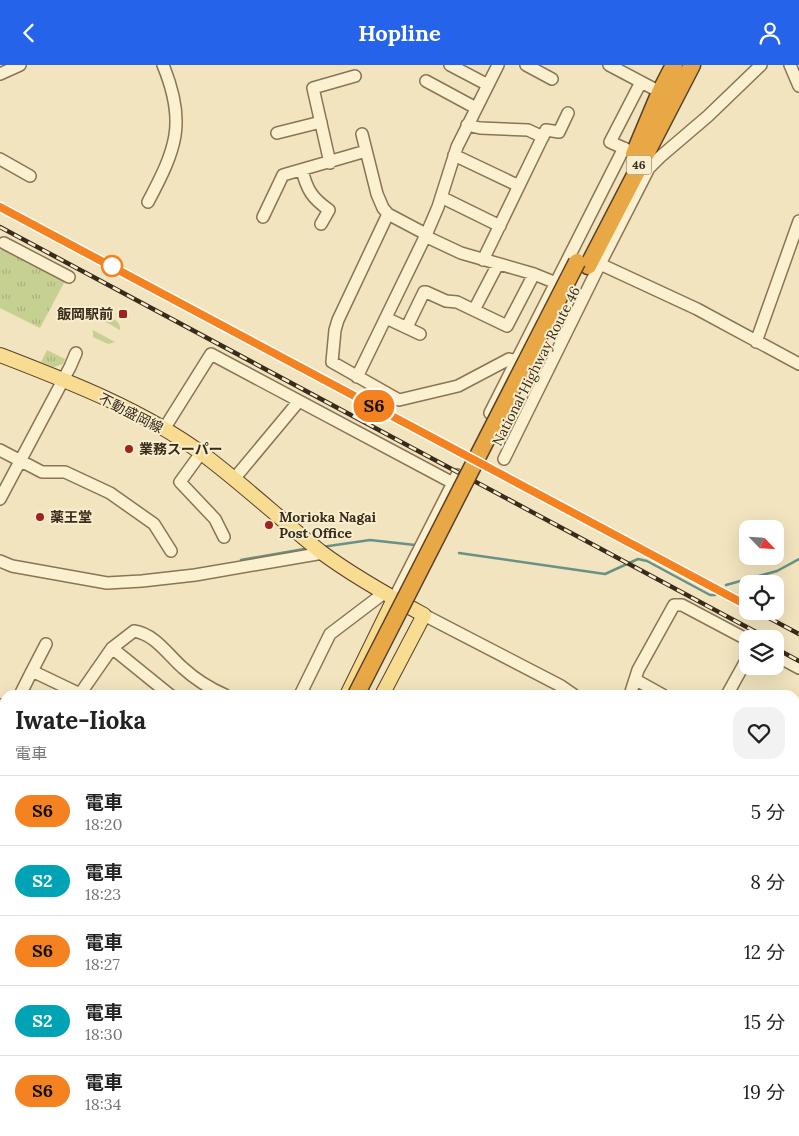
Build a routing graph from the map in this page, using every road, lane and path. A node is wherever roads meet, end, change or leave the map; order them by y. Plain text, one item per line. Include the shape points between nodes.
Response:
1 (20, 65) edge
2 (163, 65) edge
3 (347, 65) edge
4 (450, 65) edge
5 (498, 65) edge
6 (526, 65) edge
7 (609, 65) edge
8 (674, 65) edge
9 (692, 65) edge
10 (761, 65) edge
11 (790, 65) edge
12 (0, 74) edge
13 (552, 79) dead end
14 (426, 81) dead end
15 (641, 82) junction
16 (488, 85) junction
17 (799, 85) edge
18 (660, 93) junction
19 (476, 108) junction
20 (568, 113) dead end
21 (320, 122) junction
22 (468, 125) junction
23 (277, 133) dead end
24 (362, 134) dead end
25 (543, 137) junction
26 (366, 151) junction
27 (634, 154) junction
28 (454, 155) junction
29 (660, 157) junction
30 (0, 159) edge
31 (330, 163) junction
32 (302, 169) junction
33 (30, 176) dead end
34 (519, 186) junction
35 (441, 197) junction
36 (148, 202) dead end
37 (388, 215) junction
38 (263, 217) dead end
39 (799, 221) edge
40 (321, 224) dead end
41 (500, 226) junction
42 (426, 235) junction
43 (1, 245) edge
44 (483, 260) junction
45 (498, 264) junction
46 (588, 264) junction
47 (534, 275) junction
48 (69, 277) dead end
49 (556, 283) junction
50 (474, 310) junction
51 (386, 317) junction
52 (407, 327) junction
53 (420, 334) dead end
54 (756, 342) junction
55 (76, 353) dead end
56 (0, 355) edge
57 (517, 361) junction
58 (799, 365) edge
59 (357, 377) junction
60 (64, 379) junction
61 (299, 401) junction
62 (490, 413) dead end
63 (164, 429) junction
64 (0, 450) edge
65 (201, 453) junction
66 (504, 459) dead end
67 (20, 461) junction
68 (234, 479) junction
69 (0, 499) edge
70 (224, 537) dead end
71 (318, 549) junction
72 (171, 551) dead end
73 (0, 561) edge
74 (389, 596) junction
75 (424, 615) junction
76 (739, 635) edge
77 (46, 644) dead end
78 (112, 647) junction
79 (784, 660) edge
80 (799, 668) edge
81 (32, 671) junction
82 (739, 673) edge
83 (636, 680) junction
84 (22, 690) edge
85 (72, 690) edge
86 (84, 690) edge
87 (164, 690) edge
88 (213, 690) edge
89 (302, 690) edge
90 (349, 690) edge
91 (359, 690) edge
92 (371, 690) edge
93 (385, 690) edge
94 (567, 690) edge
95 (632, 690) edge
96 (654, 690) edge
97 (730, 690) edge

1 - 12 street
2 - 36 street via 174,98 176,133 167,165
3 - 21 street via 352,77 313,88
4 - 16 street
5 - 16 street
6 - 13 street
7 - 15 street
8 - 18 highway, National Highway Route 46 / 46
9 - 27 highway, National Highway Route 46 / 46
10 - 29 street
11 - 17 street
14 - 19 street
15 - 18 street
15 - 27 street via 610,142
16 - 19 street
18 - 27 highway, National Highway Route 46 / 46
19 - 22 street
20 - 25 street via 558,133 548,129
21 - 23 street
21 - 31 street
22 - 25 street via 528,130
22 - 28 street
24 - 26 street
25 - 34 street
26 - 31 street
26 - 37 street via 379,201
27 - 29 street via 652,160
27 - 46 highway, National Highway Route 46 / 46
27 - 49 street
28 - 34 street
28 - 35 street
29 - 46 street via 649,168
30 - 33 street
31 - 32 street
32 - 38 street via 283,175
32 - 40 street via 314,199 329,210
34 - 41 street
35 - 41 street
35 - 42 street
37 - 42 street
37 - 59 street via 335,330 332,363
39 - 54 street
41 - 44 street
42 - 44 street
42 - 51 street
43 - 48 street
44 - 45 street
45 - 47 street
45 - 50 street
46 - 54 street via 697,309
46 - 66 street
46 - 91 highway, National Highway Route 46 / 46, bridge
46 - 92 highway, National Highway Route 46 / 46
47 - 49 street
47 - 50 street via 507,326
49 - 57 street
50 - 52 street via 426,291
51 - 52 street
51 - 59 street
52 - 53 street
54 - 58 street
55 - 60 street
56 - 60 main road, 不動盛岡線
57 - 59 street via 509,359 458,386 399,400
57 - 62 street
60 - 63 main road, 不動盛岡線
60 - 67 street
61 - 63 street via 211,354
61 - 68 street
61 - 74 street via 455,479
63 - 65 main road, 不動盛岡線
64 - 67 street
65 - 68 main road, 不動盛岡線
65 - 70 street via 180,482 215,519
67 - 69 street
67 - 72 street via 42,472 65,473 110,493 154,524
68 - 71 main road, 不動盛岡線
71 - 73 street via 195,575 107,583
71 - 74 main road, 不動盛岡線
74 - 75 main road, 不動盛岡線
74 - 89 street via 330,633
74 - 90 main road
75 - 93 main road
75 - 94 street
76 - 83 street via 682,605 674,605
77 - 81 street
78 - 86 street
78 - 87 street
78 - 88 street via 134,631 148,635 182,667
79 - 80 street
81 - 84 street
81 - 85 street
82 - 97 street
83 - 95 street
83 - 96 street

